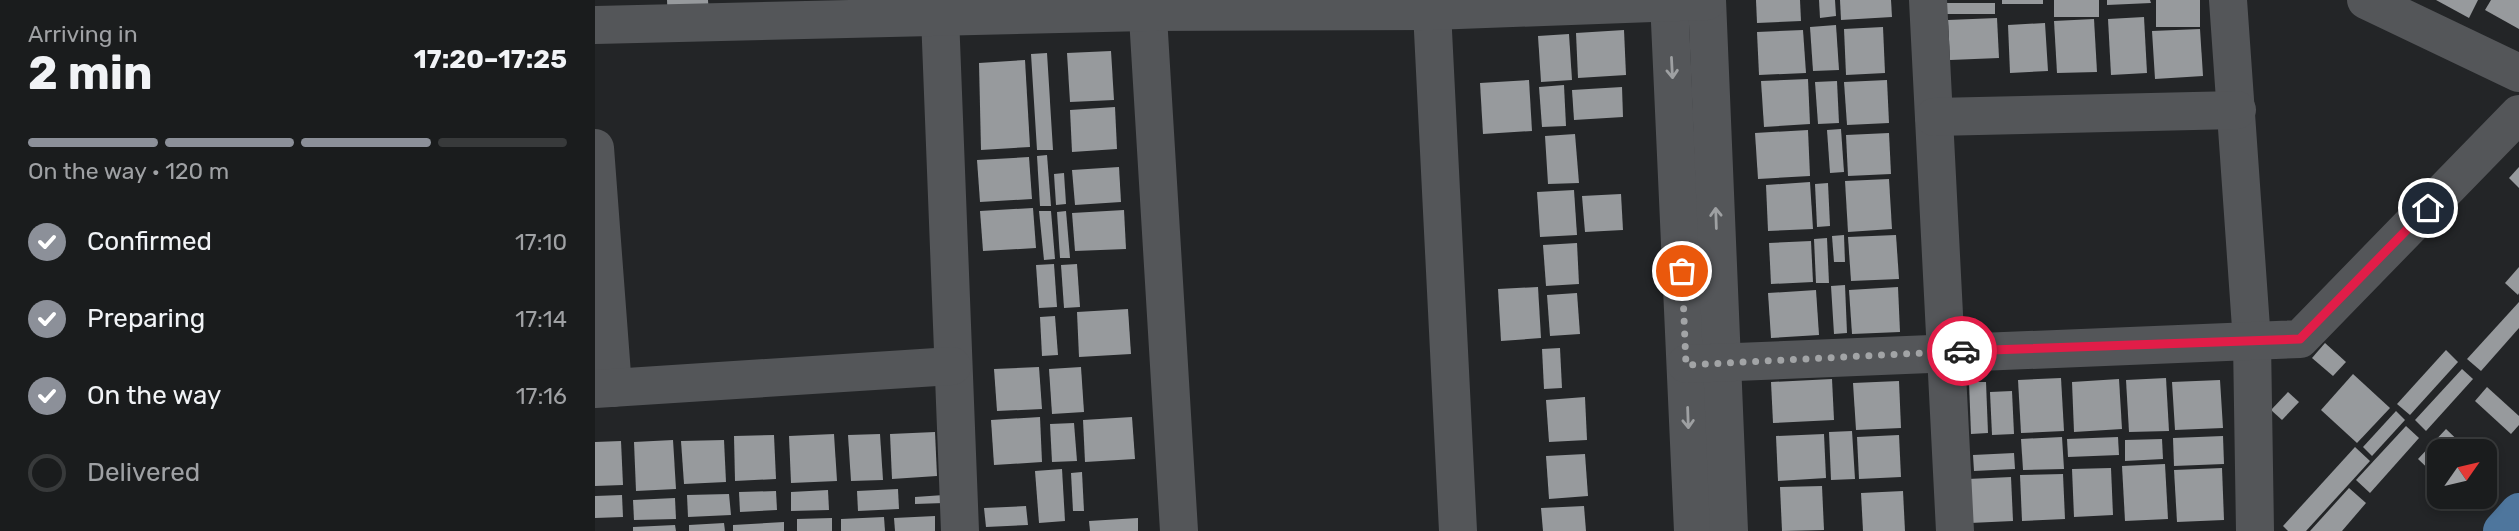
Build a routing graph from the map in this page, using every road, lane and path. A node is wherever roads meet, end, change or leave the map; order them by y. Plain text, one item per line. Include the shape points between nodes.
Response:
1 (1928, 0) edge
2 (2228, 0) edge
3 (2366, 0) edge
4 (1669, 1) edge
5 (1707, 1) edge
6 (1147, 6) edge
7 (1432, 11) junction
8 (940, 16) junction
9 (595, 25) edge
10 (2519, 73) edge
11 (2237, 110) junction
12 (2519, 114) edge
13 (1934, 117) junction
14 (595, 148) edge
15 (2252, 342) junction
16 (1947, 352) junction
17 (1704, 364) junction
18 (952, 366) junction
19 (604, 388) edge
20 (2519, 512) edge
21 (960, 531) edge
22 (1179, 531) edge
23 (1458, 531) edge
24 (1693, 531) edge
25 (1729, 531) edge
26 (1955, 531) edge
27 (2255, 531) edge
28 (2502, 531) edge

1 - 13 street
2 - 11 street
3 - 10 street
4 - 5 street
4 - 7 street
4 -> 17 street
17 -> 5 street
6 - 7 street
6 - 8 street
6 - 22 street
7 - 23 street
8 - 9 street
8 - 18 street
11 - 13 street
11 - 15 street
12 - 15 street via 2300,339
13 - 16 street
14 - 19 street
15 - 16 street
15 - 27 street
16 - 17 street
16 - 26 street
17 -> 24 street
17 - 25 street
18 - 19 street
18 - 21 street
20 - 28 main road

